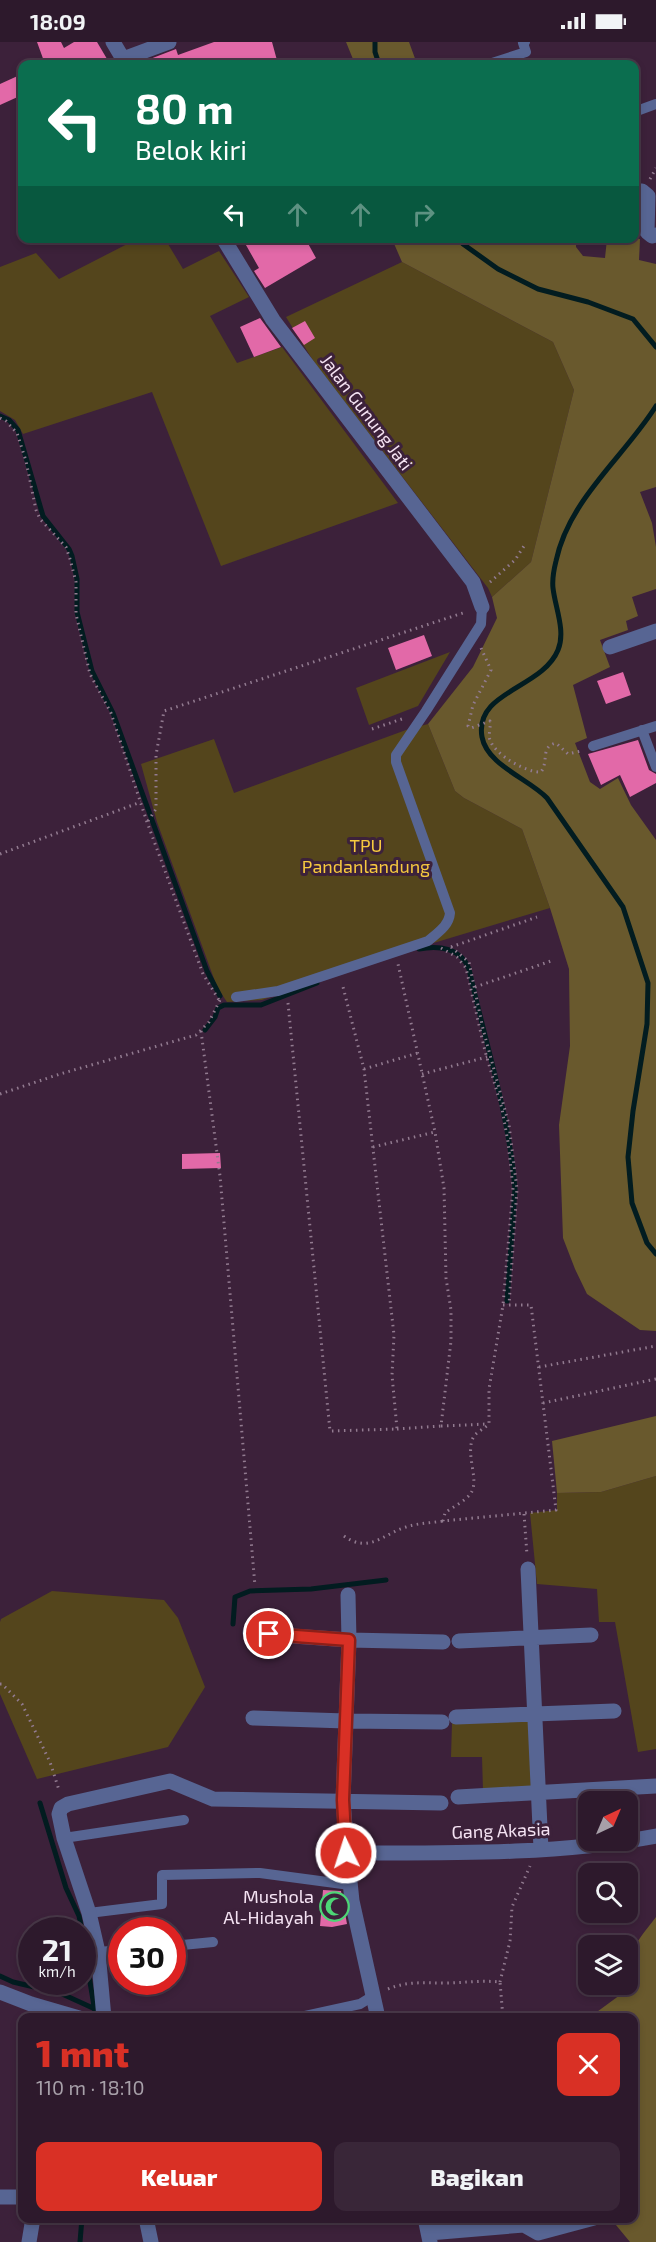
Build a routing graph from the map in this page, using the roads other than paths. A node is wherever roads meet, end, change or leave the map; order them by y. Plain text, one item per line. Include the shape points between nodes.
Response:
1 (113, 42) edge
2 (170, 42) edge
3 (525, 42) edge
4 (124, 60) edge
5 (130, 60) edge
6 (501, 60) edge
7 (656, 104) edge
8 (639, 110) edge
9 (639, 191) edge
10 (656, 235) edge
11 (225, 243) edge
12 (479, 600) joint
13 (656, 631) edge
14 (610, 647) dead end
15 (656, 726) edge
16 (642, 730) junction
17 (593, 746) road end
18 (656, 767) edge
19 (236, 998) road end
20 (528, 1569) road end
21 (348, 1595) dead end
22 (250, 1633) dead end
23 (591, 1635) dead end
24 (533, 1638) junction
25 (349, 1640) junction
26 (459, 1641) dead end
27 (443, 1642) dead end
28 (614, 1711) dead end
29 (536, 1713) junction
30 (253, 1718) dead end
31 (346, 1721) junction
32 (656, 1786) edge
33 (539, 1792) junction
34 (458, 1797) dead end
35 (343, 1800) junction
36 (441, 1803) dead end
37 (184, 1820) dead end
38 (656, 1836) edge
39 (64, 1838) junction
40 (541, 1849) junction
41 (346, 1853) junction
42 (350, 1885) junction
43 (89, 1913) junction
44 (213, 1942) dead end
45 (186, 1945) edge
46 (108, 1951) edge
47 (98, 1952) junction
48 (0, 1992) edge
49 (373, 1996) junction
50 (32, 2011) edge
51 (104, 2013) edge
52 (319, 2013) edge
53 (377, 2013) edge
54 (0, 2197) edge
55 (18, 2197) edge
56 (32, 2223) edge
57 (147, 2223) edge
58 (575, 2223) edge
59 (428, 2231) edge
60 (29, 2242) edge
61 (151, 2242) edge

1 - 4 street
2 - 5 street
3 - 6 lane via 526,52
7 - 8 lane
9 - 10 street via 648,196 647,232
11 - 12 street, Jalan Gunung Jati via 273,320 473,582
12 - 19 lane via 481,624 399,748 396,762 450,914 445,927 428,941 278,992
13 - 14 street
15 - 16 lane
16 - 17 lane
16 - 18 lane
20 - 24 street
21 - 25 street
22 - 25 street
23 - 24 street
24 - 26 street
24 - 29 street
25 - 27 street
25 - 31 street
28 - 29 street
29 - 31 street
29 - 33 street
30 - 31 street
31 - 35 street
32 - 33 street
33 - 34 street
33 - 40 street
35 - 36 street
35 - 39 street via 213,1798 170,1781 64,1806 59,1814
35 - 41 street
37 - 39 lane
38 - 40 street, Gang Akasia via 614,1844
39 - 43 street
40 - 41 street, Gang Akasia
41 - 42 street
42 - 43 lane via 260,1873 162,1875 162,1904
42 - 49 street
43 - 47 street
44 - 45 lane
46 - 47 lane
47 - 51 street
48 - 50 street
49 - 52 lane via 360,2004
49 - 53 street
54 - 55 street
56 - 60 street
57 - 61 street
58 - 59 street via 538,2233 524,2225

